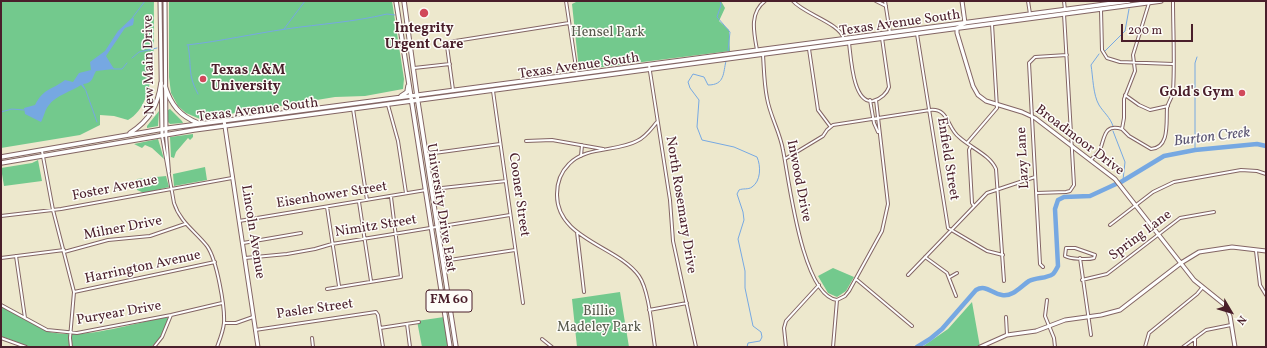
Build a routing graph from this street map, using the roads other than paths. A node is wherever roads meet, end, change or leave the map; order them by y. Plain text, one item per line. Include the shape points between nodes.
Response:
1 (160, 1) edge
2 (165, 1) edge
3 (396, 1) edge
4 (404, 1) edge
5 (566, 1) edge
6 (765, 1) edge
7 (793, 1) edge
8 (876, 1) edge
9 (885, 1) edge
10 (962, 1) edge
11 (1028, 1) edge
12 (1064, 1) edge
13 (1129, 1) edge
14 (1161, 1) edge
15 (1173, 1) edge
16 (1150, 2) edge
17 (886, 6) junction
18 (1101, 9) junction
19 (1064, 12) junction
20 (1030, 14) junction
21 (160, 19) junction
22 (165, 19) junction
23 (569, 23) junction
24 (965, 23) junction
25 (992, 23) junction
26 (957, 28) junction
27 (890, 33) junction
28 (916, 33) junction
29 (873, 35) junction
30 (882, 38) junction
31 (844, 39) junction
32 (848, 42) junction
33 (792, 46) junction
34 (808, 48) junction
35 (757, 50) junction
36 (763, 54) junction
37 (1067, 55) junction
38 (729, 58) junction
39 (1133, 62) junction
40 (450, 64) junction
41 (1173, 64) junction
42 (649, 67) junction
43 (414, 68) junction
44 (577, 74) junction
45 (408, 81) junction
46 (552, 82) junction
47 (161, 83) junction
48 (165, 86) junction
49 (493, 89) junction
50 (454, 90) junction
51 (1125, 95) junction
52 (411, 96) junction
53 (417, 96) junction
54 (396, 98) junction
55 (880, 98) junction
56 (873, 100) junction
57 (418, 101) junction
58 (411, 102) junction
59 (388, 105) junction
60 (997, 105) junction
61 (876, 106) junction
62 (1168, 106) junction
63 (353, 109) junction
64 (930, 110) junction
65 (293, 111) junction
66 (1032, 116) junction
67 (294, 117) junction
68 (873, 118) junction
69 (878, 118) junction
70 (224, 120) junction
71 (657, 122) junction
72 (199, 124) junction
73 (225, 126) junction
74 (830, 126) junction
75 (163, 128) junction
76 (1122, 129) junction
77 (878, 133) junction
78 (128, 134) junction
79 (164, 134) junction
80 (94, 140) junction
81 (526, 141) dead end
82 (500, 144) junction
83 (967, 144) junction
84 (582, 145) junction
85 (94, 146) junction
86 (971, 146) junction
87 (1072, 146) junction
88 (604, 149) junction
89 (42, 150) junction
90 (427, 154) junction
91 (43, 155) junction
92 (581, 156) junction
93 (1, 157) edge
94 (785, 159) junction
95 (1091, 160) junction
96 (1, 163) edge
97 (169, 174) junction
98 (1266, 174) edge
99 (1036, 177) junction
100 (233, 178) junction
101 (506, 181) junction
102 (171, 188) junction
103 (433, 189) junction
104 (999, 189) junction
105 (427, 190) junction
106 (1036, 193) junction
107 (406, 194) junction
108 (391, 197) junction
109 (367, 200) junction
110 (359, 202) junction
111 (1136, 205) junction
112 (974, 206) junction
113 (327, 207) junction
114 (53, 210) junction
115 (1214, 212) dead end
116 (510, 215) junction
117 (1, 216) edge
118 (239, 221) junction
119 (186, 224) junction
120 (1110, 226) dead end
121 (438, 227) junction
122 (433, 228) junction
123 (951, 230) junction
124 (577, 232) junction
125 (301, 234) dead end
126 (396, 234) junction
127 (1159, 235) junction
128 (364, 239) junction
129 (242, 243) junction
130 (332, 244) junction
131 (515, 250) junction
132 (64, 251) junction
133 (1256, 251) junction
134 (1266, 251) edge
135 (1003, 255) junction
136 (16, 256) junction
137 (925, 257) junction
138 (1, 258) edge
139 (245, 258) junction
140 (1080, 258) junction
141 (443, 261) junction
142 (215, 262) junction
143 (1181, 263) junction
144 (439, 267) junction
145 (1043, 267) dead end
146 (957, 273) dead end
147 (908, 275) dead end
148 (446, 277) junction
149 (950, 277) junction
150 (856, 279) junction
151 (1082, 280) junction
152 (371, 281) junction
153 (1004, 281) dead end
154 (819, 284) junction
155 (339, 286) junction
156 (441, 287) junction
157 (1202, 288) junction
158 (327, 289) dead end
159 (74, 292) junction
160 (584, 292) dead end
161 (1266, 295) edge
162 (956, 296) dead end
163 (449, 299) junction
164 (837, 300) junction
165 (1047, 300) dead end
166 (222, 303) junction
167 (522, 303) dead end
168 (687, 303) junction
169 (1, 305) edge
170 (649, 310) junction
171 (171, 315) junction
172 (1088, 316) junction
173 (253, 317) junction
174 (1006, 317) dead end
175 (25, 318) junction
176 (419, 322) dead end
177 (224, 323) junction
178 (407, 324) junction
179 (1231, 325) junction
180 (912, 326) dead end
181 (1049, 326) junction
182 (448, 327) junction
183 (380, 328) junction
184 (255, 330) junction
185 (70, 332) junction
186 (1007, 335) junction
187 (1091, 335) dead end
188 (454, 337) junction
189 (1, 338) edge
190 (312, 338) dead end
191 (1196, 338) junction
192 (542, 339) dead end
193 (26, 347) edge
194 (70, 347) edge
195 (154, 347) edge
196 (217, 347) edge
197 (258, 347) edge
198 (313, 347) edge
199 (383, 347) edge
200 (410, 347) edge
201 (450, 347) edge
202 (456, 347) edge
203 (552, 347) edge
204 (655, 347) edge
205 (696, 347) edge
206 (786, 347) edge
207 (833, 347) edge
208 (980, 347) edge
209 (1055, 347) edge
210 (1145, 347) edge
211 (1183, 347) edge
212 (1195, 347) edge
213 (1235, 347) edge

1 - 21 street, New Main Drive
2 - 22 street, New Main Drive
3 - 45 main road, FM 60
4 - 43 main road, FM 60
5 - 23 street
6 - 35 street via 757,9 754,17
7 - 31 street via 840,31
8 - 17 street
9 - 17 street
10 - 24 street
11 - 20 street
12 - 19 street
13 - 19 main road, Texas Avenue South
14 - 16 main road, Texas Avenue South
15 - 41 street
16 - 18 main road, Texas Avenue South
16 - 39 street via 1134,49
17 - 27 street
18 - 19 main road, Texas Avenue South
18 - 39 street via 1102,50 1105,56 1114,61
19 - 20 main road, Texas Avenue South
19 - 25 main road, Texas Avenue South
19 - 37 street
20 - 24 main road, Texas Avenue South
21 - 22 street
21 - 47 street, New Main Drive
22 - 48 street, New Main Drive
23 - 40 street via 450,42 447,45
23 - 44 street
24 - 26 street
24 - 27 main road, Texas Avenue South
25 - 26 main road, Texas Avenue South
25 - 60 street
26 - 28 main road, Texas Avenue South
26 - 60 street, Broadmoor Drive via 974,89 982,98
27 - 29 main road, Texas Avenue South
28 - 30 main road, Texas Avenue South
28 - 64 street, Enfield Street
29 - 31 main road, Texas Avenue South
29 - 32 main road
30 - 32 main road, Texas Avenue South
30 - 55 street via 890,84
31 - 33 main road, Texas Avenue South
32 - 34 main road, Texas Avenue South
32 - 56 street via 857,91 863,98
33 - 35 main road, Texas Avenue South
33 - 36 main road
34 - 36 main road, Texas Avenue South
34 - 74 street via 818,110
35 - 38 main road via 754,53
35 - 42 main road, Texas Avenue South
36 - 38 main road, Texas Avenue South
36 - 94 street, Inwood Drive via 767,98
37 - 66 street, Lazy Lane via 1035,57 1030,61
37 - 87 street
38 - 42 main road, Texas Avenue South
39 - 41 street
39 - 51 street via 1134,76
40 - 43 street
40 - 50 street
41 - 62 street via 1173,91
42 - 44 main road, Texas Avenue South
42 - 46 main road, Texas Avenue South
42 - 71 street, North Rosemary Drive
43 - 53 main road, FM 60
44 - 46 main road via 554,79
44 - 50 main road, Texas Avenue South
45 - 52 main road, FM 60
45 - 54 main road via 406,93
46 - 49 main road, Texas Avenue South
47 - 75 street, New Main Drive
47 - 78 main road via 158,99 150,115
48 - 72 main road via 170,100 178,111
48 - 75 street, New Main Drive
49 - 57 main road, Texas Avenue South
49 - 82 street, Cooner Street
50 - 53 main road, Texas Avenue South
51 - 62 street via 1150,110
51 - 76 street
52 - 53 main road, Texas Avenue South
52 - 54 main road, Texas Avenue South
52 - 58 main road, University Drive East / FM 60
53 - 57 main road, FM 60
54 - 65 main road, Texas Avenue South
55 - 56 street
55 - 61 street
56 - 61 street
56 - 68 street
57 - 58 main road, Texas Avenue South
57 - 90 main road, University Drive East / FM 60
58 - 59 main road, Texas Avenue South
58 - 105 main road, University Drive East / FM 60
59 - 63 main road, Texas Avenue South
59 - 107 street via 398,141
60 - 66 street, Broadmoor Drive
60 - 83 street
61 - 69 street
62 - 76 street via 1164,140 1158,147 1148,148
63 - 67 main road, Texas Avenue South
63 - 109 street
64 - 69 street
64 - 83 street via 942,113 948,118 955,133
64 - 123 street, Enfield Street
65 - 67 main road
65 - 70 main road, Texas Avenue South
66 - 87 street, Broadmoor Drive
66 - 99 street, Lazy Lane
67 - 73 main road, Texas Avenue South
68 - 69 street
68 - 74 street
68 - 77 street
69 - 77 street
70 - 72 main road, Texas Avenue South
70 - 73 street, Lincoln Avenue
71 - 88 street via 636,142
71 - 168 street, North Rosemary Drive via 670,200 673,241
72 - 75 main road, Texas Avenue South
73 - 79 main road, Texas Avenue South
73 - 100 street, Lincoln Avenue
74 - 94 street via 823,136
75 - 78 main road, Texas Avenue South
75 - 79 street
76 - 95 street via 1107,130 1100,148
77 - 150 street via 888,204 882,231
78 - 80 main road, Texas Avenue South
79 - 85 main road, Texas Avenue South
79 - 97 street
79 - 97 street
80 - 85 main road
80 - 89 main road, Texas Avenue South
81 - 84 street via 552,140
82 - 90 street
82 - 101 street, Cooner Street
83 - 86 street
84 - 88 street
84 - 92 street
85 - 91 main road, Texas Avenue South
86 - 104 street via 994,165
86 - 112 street via 969,158
87 - 95 street, Broadmoor Drive
87 - 106 street via 1073,188 1066,192
88 - 92 street
89 - 91 street
89 - 93 main road, Texas Avenue South
90 - 103 main road, University Drive East / FM 60
91 - 96 main road, Texas Avenue South
91 - 114 street
92 - 124 street via 572,160 564,169 557,190 559,211
94 - 154 street, Inwood Drive via 798,234
95 - 111 street, Broadmoor Drive via 1115,179
97 - 102 street
98 - 111 street via 1241,170 1184,179 1156,190
99 - 104 street
99 - 106 street, Lazy Lane
100 - 102 street, Foster Avenue
100 - 118 street, Lincoln Avenue
101 - 103 street
101 - 116 street, Cooner Street
102 - 114 street, Foster Avenue
102 - 119 street via 176,208
103 - 121 main road, University Drive East / FM 60
104 - 112 street via 987,193
104 - 135 street
105 - 107 street, Eisenhower Street
105 - 122 main road, University Drive East / FM 60
106 - 145 street, Lazy Lane via 1040,264
107 - 108 street, Eisenhower Street
108 - 109 street, Eisenhower Street
108 - 126 street
109 - 110 street, Eisenhower Street
110 - 113 street, Eisenhower Street
110 - 128 street
111 - 120 street
111 - 127 street, Broadmoor Drive
112 - 123 street
113 - 118 street, Eisenhower Street
113 - 130 street
114 - 117 street, Foster Avenue
114 - 132 street
115 - 127 street, Spring Lane via 1180,218
116 - 121 street, Nimitz Street
116 - 131 street, Cooner Street
118 - 129 street, Lincoln Avenue
119 - 132 street, Milner Drive via 150,236 108,240
119 - 142 street via 206,246
121 - 122 street, Nimitz Street
121 - 141 main road, University Drive East / FM 60
122 - 126 street, Nimitz Street
122 - 144 main road, University Drive East / FM 60
123 - 135 street via 987,251
123 - 137 street
124 - 160 street
124 - 170 street via 635,270 643,281
125 - 129 street
126 - 128 street, Nimitz Street
126 - 152 street via 402,277
127 - 143 street, Broadmoor Drive
127 - 151 street, Spring Lane via 1107,274
128 - 130 street, Nimitz Street
128 - 152 street
129 - 139 street, Lincoln Avenue
130 - 139 street, Nimitz Street via 260,258
130 - 155 street
131 - 141 street
131 - 167 street, Cooner Street
132 - 136 street, Milner Drive
132 - 159 street
133 - 134 street
133 - 143 street via 1239,247 1223,248 1199,252
133 - 161 street via 1260,285
135 - 153 street
136 - 138 street, Milner Drive
136 - 175 street
137 - 147 street
137 - 149 street
139 - 173 street, Lincoln Avenue
140 - 140 street via 1091,259 1095,255 1075,248 1065,249 1066,257
140 - 151 street
141 - 148 main road, University Drive East / FM 60
142 - 159 street, Harrington Avenue
142 - 166 street
143 - 157 street, Broadmoor Drive
143 - 172 street via 1120,310
144 - 148 main road
144 - 156 main road, University Drive East / FM 60
146 - 149 street
148 - 163 main road, University Drive East / FM 60
149 - 162 street
150 - 164 street via 845,296
150 - 180 street
151 - 172 street
152 - 155 street
154 - 164 street, Inwood Drive via 828,298
154 - 206 street via 786,321
155 - 158 street
156 - 163 main road via 445,288
156 - 182 main road, University Drive East / FM 60
157 - 179 street, Broadmoor Drive via 1225,305
157 - 210 street via 1149,333
159 - 185 street
163 - 188 main road, University Drive East / FM 60
164 - 207 street
165 - 181 street via 1045,316
166 - 171 street, Puryear Drive
166 - 177 street
168 - 170 street
168 - 205 street, North Rosemary Drive
169 - 175 street, Puryear Drive
170 - 204 street
171 - 185 street, Puryear Drive via 84,332
171 - 195 street via 162,337
172 - 181 street
172 - 187 street
173 - 177 street via 236,323
173 - 184 street, Lincoln Avenue
174 - 186 street
175 - 185 street, Puryear Drive via 47,330
176 - 178 street
177 - 196 street
178 - 183 street
178 - 200 street
179 - 191 street via 1206,330
179 - 213 street, Broadmoor Drive
181 - 186 street via 1036,331
181 - 209 street
182 - 188 main road
182 - 201 main road, University Drive East / FM 60
183 - 184 street, Pasler Street via 377,312
183 - 199 street
184 - 197 street, Lincoln Avenue
185 - 194 street
186 - 208 street
188 - 202 main road, University Drive East / FM 60
189 - 193 street
190 - 198 street
191 - 211 street
191 - 212 street
192 - 203 street

